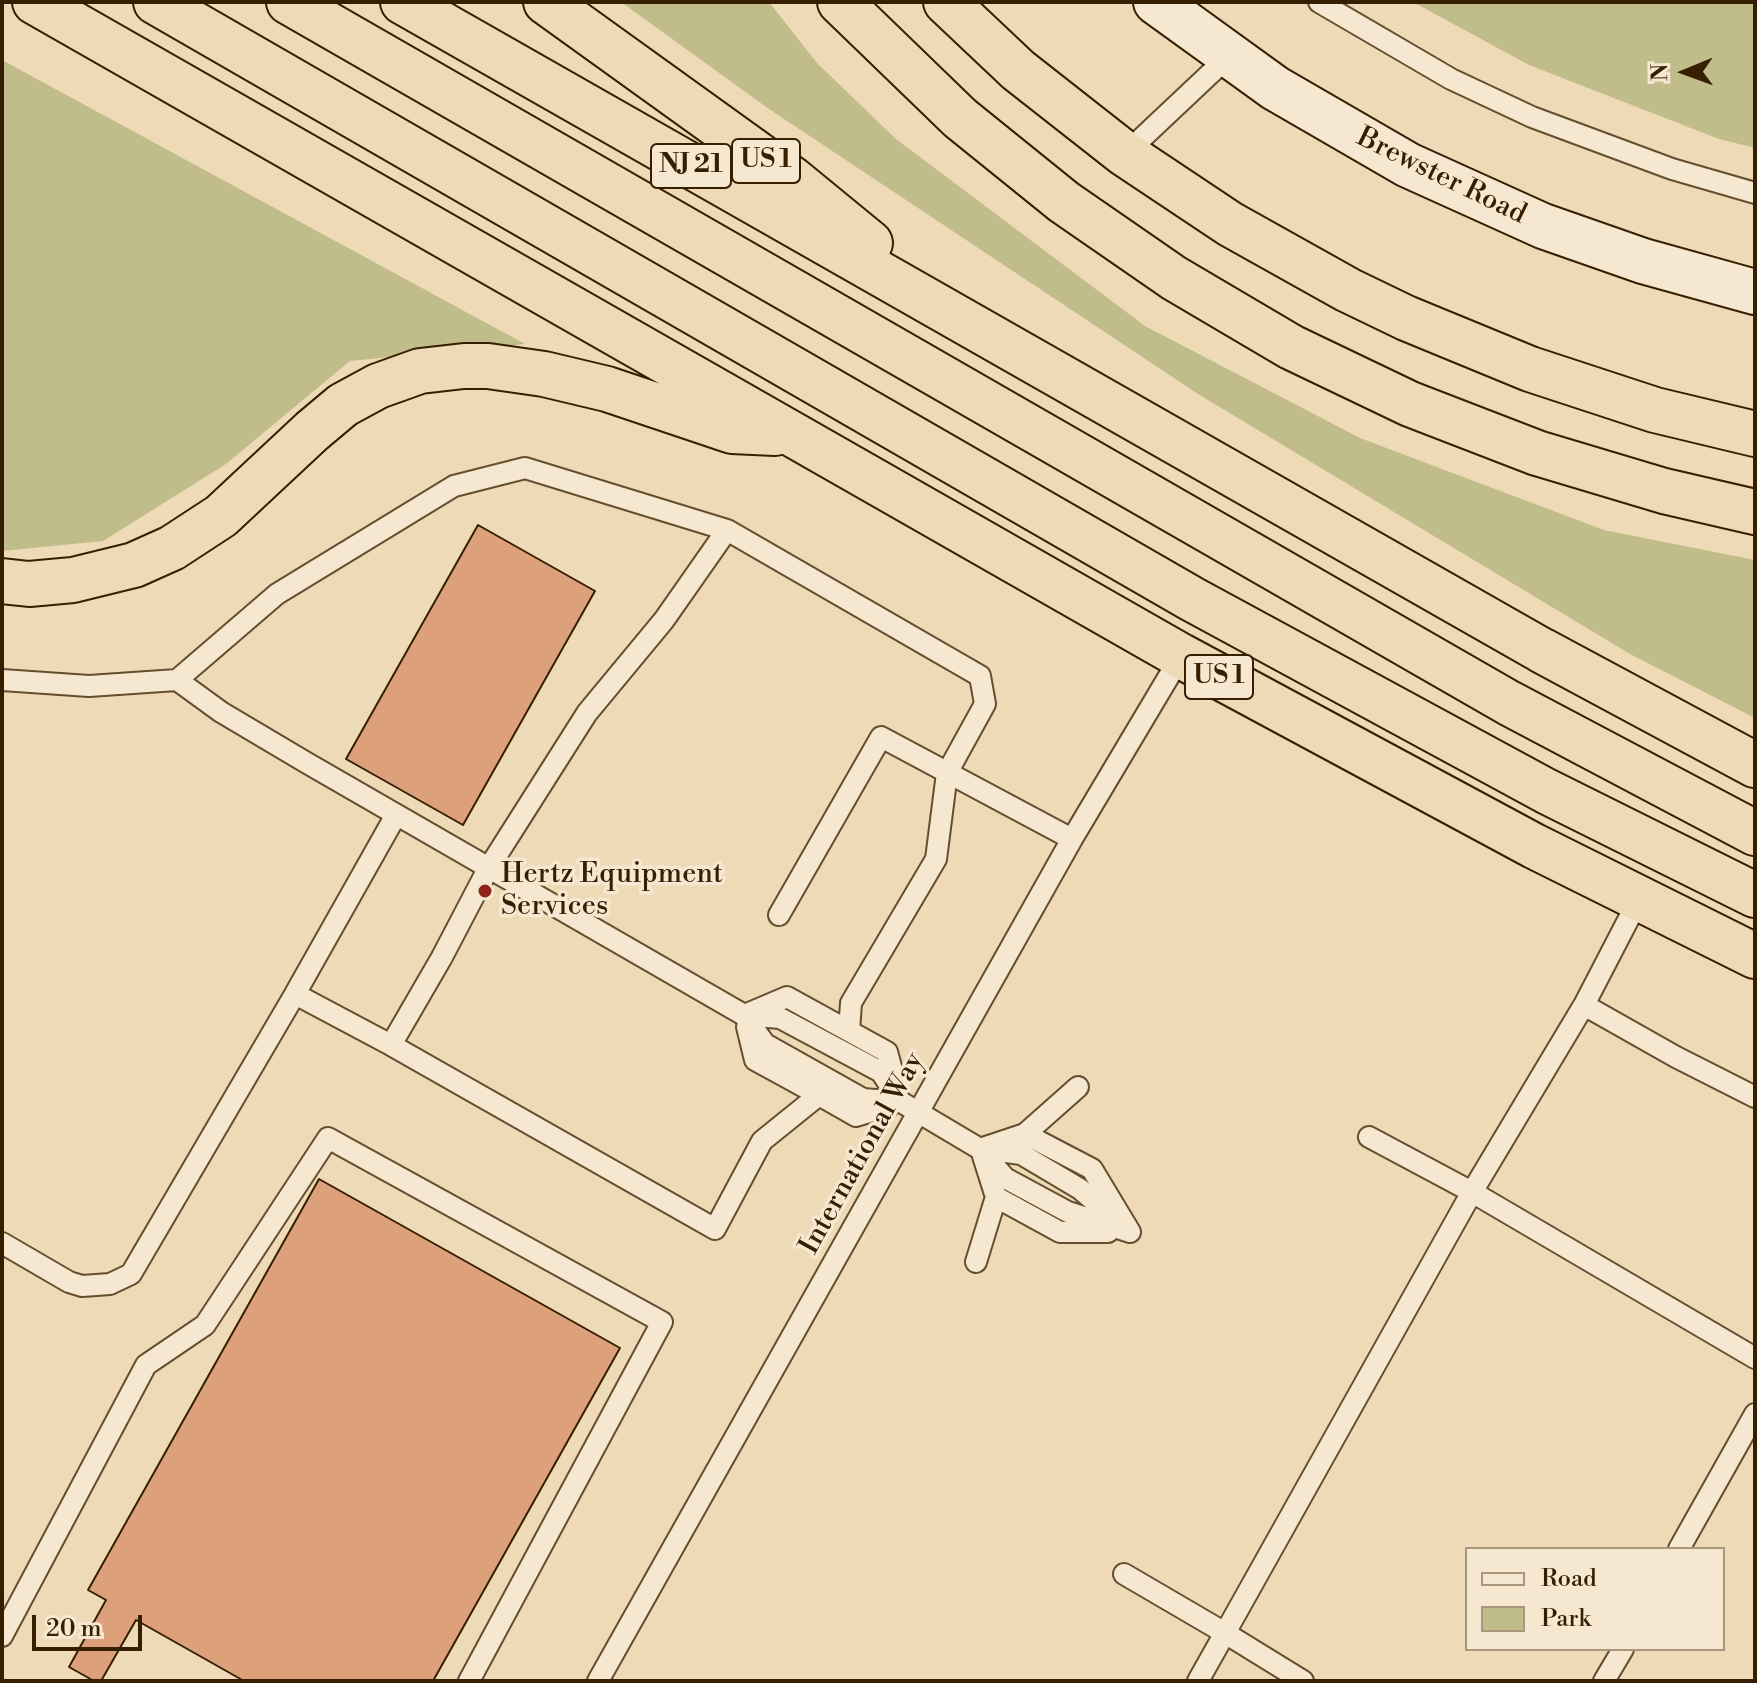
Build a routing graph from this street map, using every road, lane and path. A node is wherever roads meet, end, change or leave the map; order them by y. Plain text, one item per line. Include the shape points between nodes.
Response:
1 (35, 2) edge
2 (156, 2) edge
3 (289, 2) edge
4 (318, 2) edge
5 (403, 2) edge
6 (546, 2) edge
7 (840, 2) edge
8 (946, 2) edge
9 (1156, 2) edge
10 (1319, 2) edge
11 (1229, 56) junction
12 (520, 135) junction
13 (1125, 154) junction
14 (1755, 193) edge
15 (1755, 292) edge
16 (980, 328) junction
17 (789, 434) junction
18 (1755, 434) edge
19 (1755, 512) edge
20 (727, 530) junction
21 (2, 581) edge
22 (1181, 656) junction
23 (2, 680) edge
24 (177, 680) junction
25 (1755, 765) edge
26 (947, 773) junction
27 (396, 815) junction
28 (1755, 833) edge
29 (1072, 839) junction
30 (488, 869) junction
31 (1755, 895) edge
32 (1648, 903) junction
33 (779, 915) dead end
34 (1755, 956) edge
35 (1755, 975) edge
36 (295, 994) junction
37 (1584, 1005) junction
38 (744, 1015) junction
39 (849, 1031) junction
40 (391, 1045) junction
41 (1078, 1087) dead end
42 (819, 1095) junction
43 (1755, 1097) edge
44 (910, 1107) junction
45 (1025, 1134) junction
46 (1369, 1137) dead end
47 (980, 1149) junction
48 (1472, 1192) junction
49 (996, 1197) junction
50 (1130, 1232) junction
51 (2, 1243) edge
52 (976, 1262) dead end
53 (1755, 1358) edge
54 (1755, 1414) edge
55 (1680, 1547) edge
56 (1124, 1574) dead end
57 (1225, 1633) junction
58 (2, 1636) edge
59 (1622, 1651) edge
60 (469, 1681) edge
61 (598, 1681) edge
62 (1198, 1681) edge
63 (1303, 1681) edge
64 (1604, 1681) edge

1 - 17 highway, US 1
2 - 31 highway via 1192,599 1546,791
3 - 12 highway
4 - 12 highway
5 - 16 highway, NJ 21
6 - 16 highway, US 1 via 792,179
7 - 19 highway via 960,118 1064,202 1174,278 1291,347 1410,404 1524,448 1664,491
8 - 13 highway via 1018,70
9 - 11 street, Brewster Road
10 - 14 lane via 1451,79 1532,117 1672,169
11 - 13 lane
11 - 15 street, Brewster Road via 1362,140 1493,205 1643,261
12 - 28 highway via 1496,696
13 - 18 highway via 1230,224 1406,318 1593,391
16 - 25 highway, US 1 via 1541,650
17 - 21 highway via 732,431 607,389 529,371 464,366 420,371 343,405 221,516 172,548 83,578
17 - 22 highway, US 1
20 - 24 lane via 525,468 454,486 277,594
20 - 26 lane via 980,676 985,704
20 - 30 lane via 664,620 587,713
22 - 29 lane, International Way
22 - 32 highway, US 1
23 - 24 lane via 89,686
24 - 27 lane via 221,712
26 - 29 lane
26 - 33 lane via 881,737
26 - 39 lane via 936,859 851,1003
27 - 30 lane
27 - 36 lane
29 - 44 lane, International Way
30 - 38 lane
30 - 40 lane
32 - 34 highway, US 1
32 - 35 highway
32 - 37 lane
36 - 40 lane
36 - 51 lane via 131,1274 110,1284 82,1286
37 - 43 lane
37 - 48 lane
38 - 39 lane via 787,997
38 - 42 lane via 755,1060
38 - 44 lane via 765,1044 863,1099
38 - 44 lane via 780,1018 881,1072
39 - 44 lane via 887,1052
40 - 42 lane via 715,1229 762,1141
41 - 45 lane
42 - 44 lane via 856,1116
44 - 47 lane
44 - 61 lane, International Way
45 - 47 lane
45 - 50 lane via 1092,1169
46 - 48 lane
47 - 49 lane
47 - 50 lane via 1005,1178 1055,1206
48 - 53 lane
48 - 57 lane
49 - 50 lane via 1060,1232
49 - 52 lane
54 - 55 lane
56 - 57 lane
57 - 62 lane
57 - 63 lane
58 - 60 lane via 146,1365 205,1325 328,1138 662,1322
59 - 64 lane

